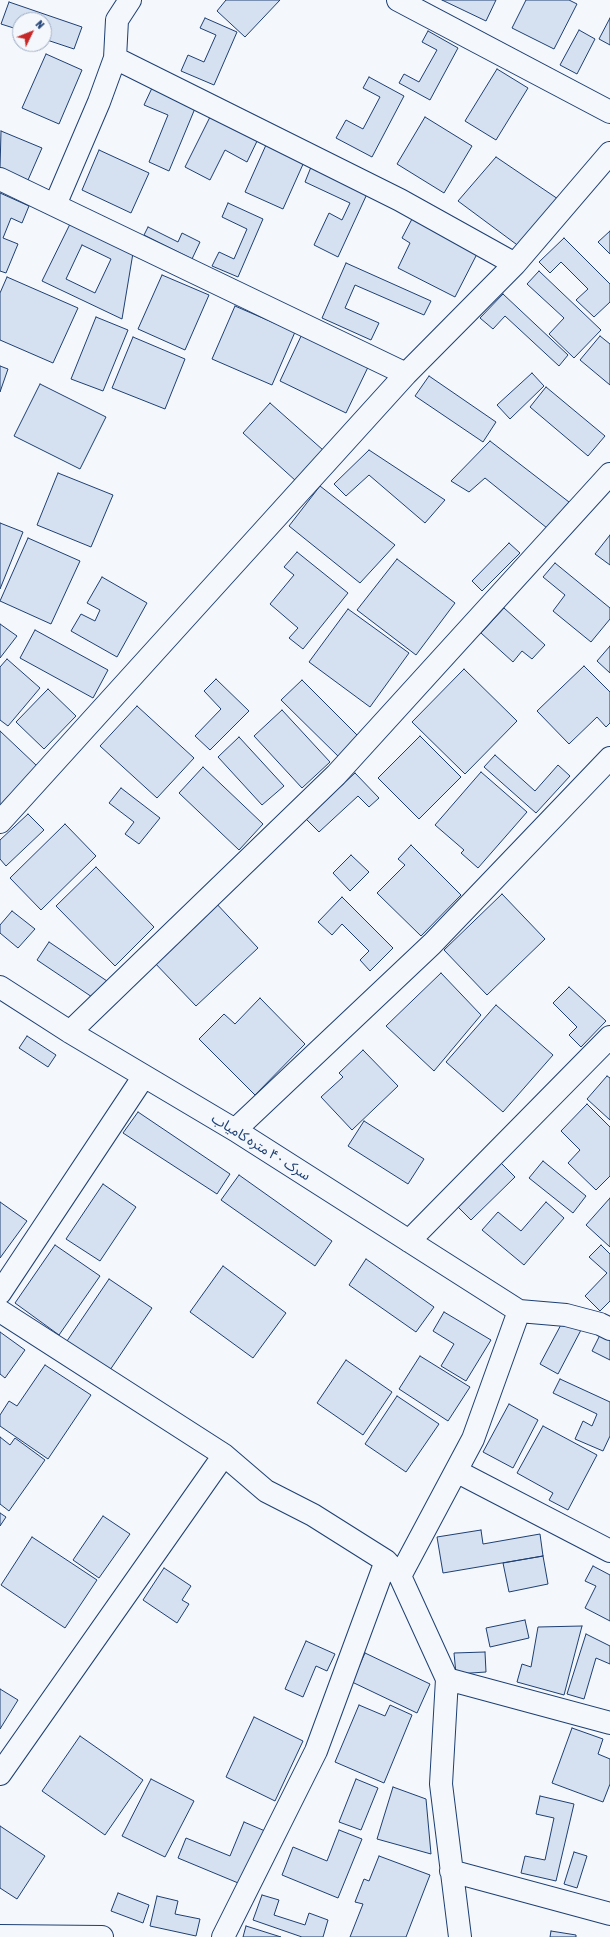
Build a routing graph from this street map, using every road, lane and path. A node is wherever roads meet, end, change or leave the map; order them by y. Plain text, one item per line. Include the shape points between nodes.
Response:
1 (130, 0) edge
2 (398, 0) edge
3 (115, 58) junction
4 (610, 112) edge
5 (610, 153) edge
6 (0, 179) edge
7 (55, 205) junction
8 (515, 264) junction
9 (406, 374) junction
10 (610, 474) edge
11 (610, 758) edge
12 (0, 822) edge
13 (0, 987) edge
14 (70, 1032) junction
15 (610, 1037) edge
16 (144, 1076) junction
17 (235, 1130) junction
18 (409, 1241) junction
19 (0, 1293) edge
20 (0, 1311) edge
21 (519, 1311) junction
22 (607, 1322) edge
23 (224, 1455) junction
24 (456, 1470) junction
25 (610, 1551) edge
26 (393, 1569) junction
27 (447, 1679) junction
28 (610, 1724) edge
29 (0, 1774) edge
30 (451, 1871) junction
31 (610, 1914) edge
32 (0, 1936) edge
33 (102, 1937) edge
34 (223, 1937) edge
35 (460, 1937) edge

1 - 3 street via 118,20
2 - 4 street
3 - 7 street
3 - 8 street via 400,200
5 - 8 street
6 - 7 street
7 - 9 street
8 - 9 street
9 - 12 street
10 - 14 street via 336,775
11 - 17 street via 432,944
13 - 14 street, سرک ۴۰ متره کامیاب
14 - 16 street, سرک ۴۰ متره کامیاب
15 - 18 street
16 - 17 street, سرک ۴۰ متره کامیاب
16 - 19 street
17 - 18 street, سرک ۴۰ متره کامیاب
18 - 21 street, سرک ۴۰ متره کامیاب
20 - 23 street
21 - 22 street
21 - 24 street via 473,1439
23 - 26 street via 266,1492 313,1515
23 - 29 street
24 - 25 street
24 - 26 street
26 - 27 street
26 - 34 street via 316,1751
27 - 28 street
27 - 30 street via 441,1784
30 - 31 street
30 - 35 street
32 - 33 street

